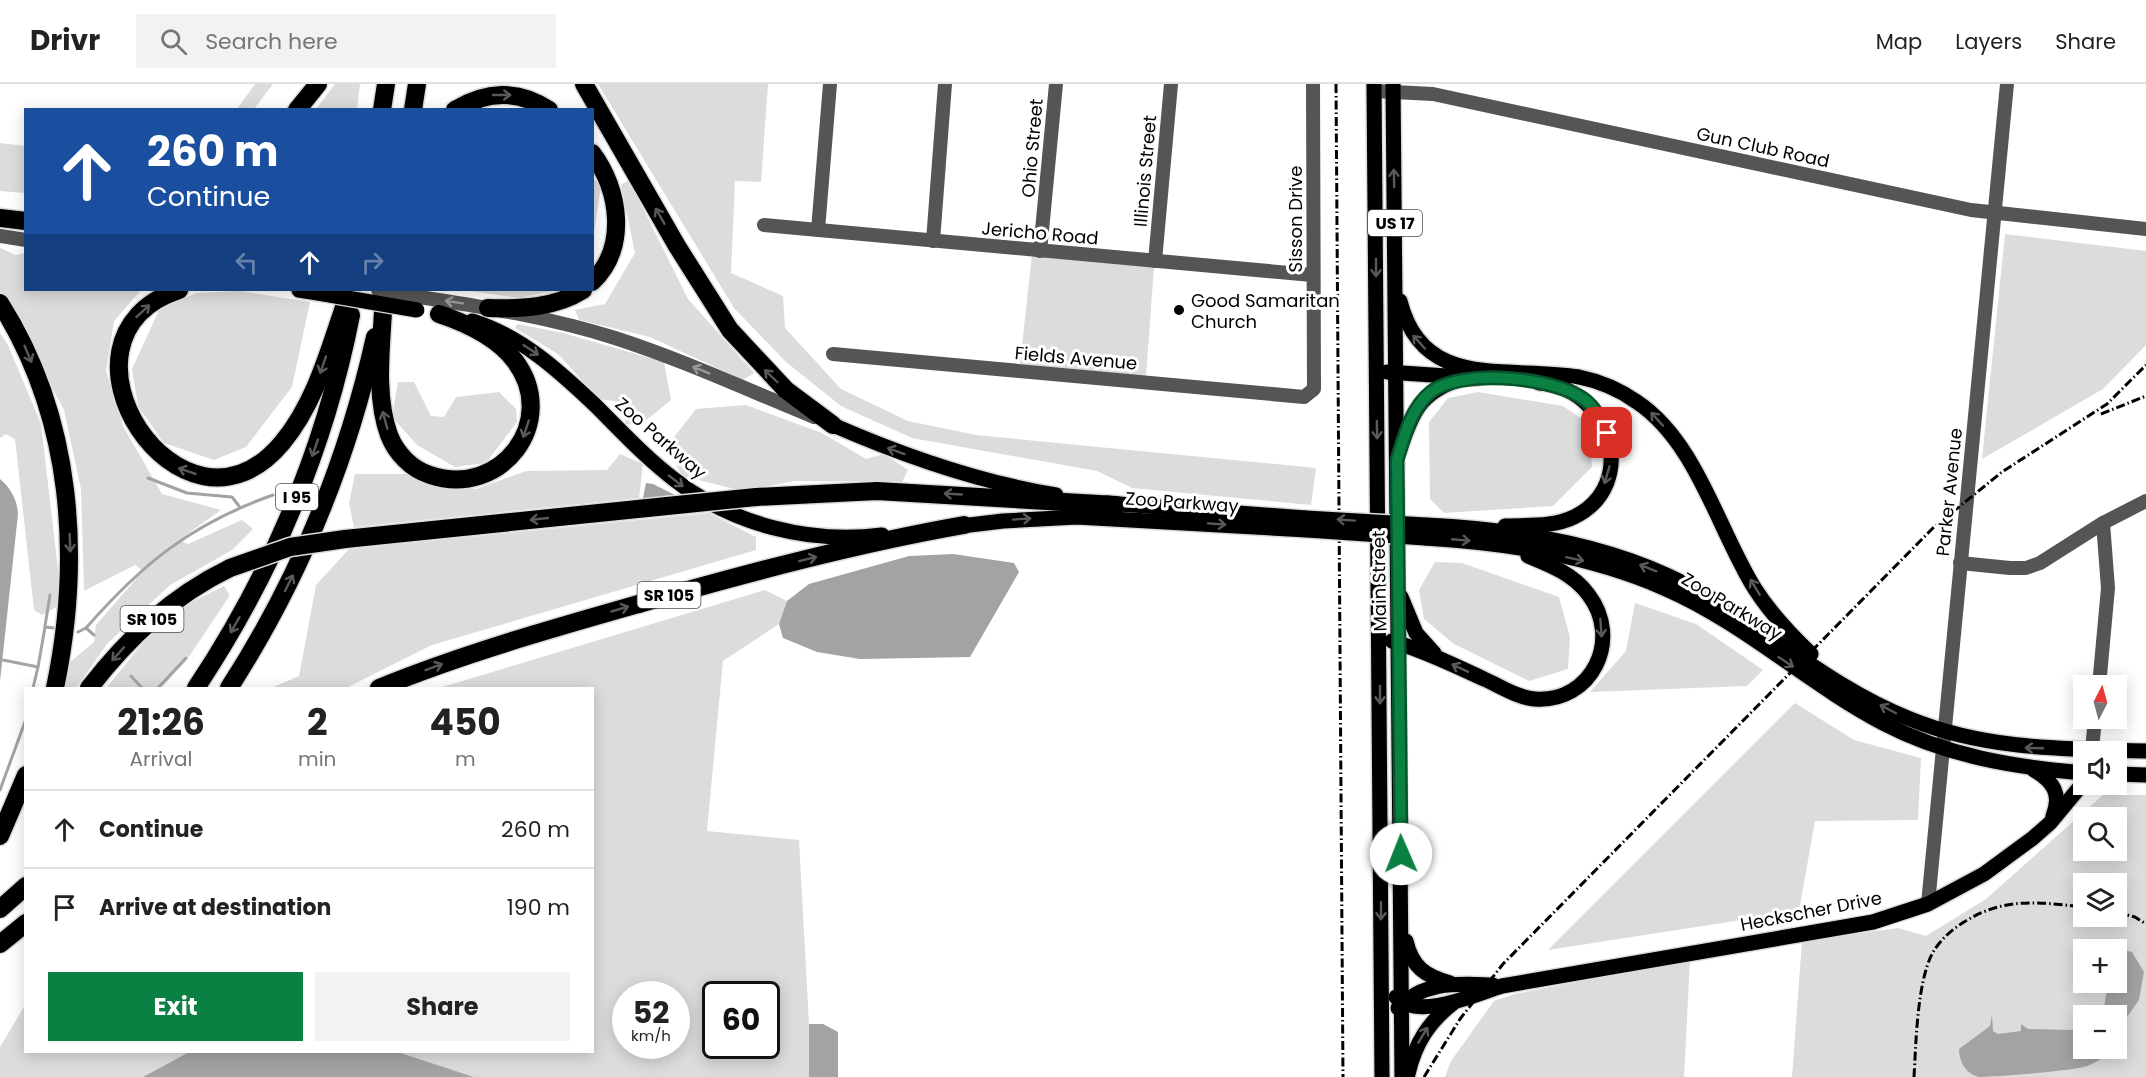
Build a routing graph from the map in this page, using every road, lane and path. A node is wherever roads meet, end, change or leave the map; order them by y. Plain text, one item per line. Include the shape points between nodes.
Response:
1 (318, 84) edge
2 (386, 84) edge
3 (417, 84) edge
4 (584, 84) edge
5 (830, 84) edge
6 (945, 84) edge
7 (1056, 84) edge
8 (1171, 84) edge
9 (1313, 84) edge
10 (2007, 84) edge
11 (1374, 88) edge
12 (1393, 88) edge
13 (1433, 89) edge
14 (299, 108) edge
15 (382, 108) edge
16 (413, 108) edge
17 (459, 108) edge
18 (546, 108) edge
19 (594, 157) edge
20 (1996, 213) junction
21 (0, 218) edge
22 (24, 221) edge
23 (0, 224) edge
24 (764, 225) dead end
25 (2146, 229) edge
26 (24, 230) edge
27 (818, 230) junction
28 (0, 236) edge
29 (24, 240) edge
30 (933, 241) junction
31 (1040, 251) junction
32 (1155, 261) junction
33 (1312, 275) junction
34 (594, 280) edge
35 (1395, 283) junction
36 (177, 291) edge
37 (305, 291) edge
38 (350, 291) edge
39 (356, 291) edge
40 (381, 291) edge
41 (384, 291) edge
42 (384, 291) edge
43 (581, 291) edge
44 (0, 303) edge
45 (418, 303) junction
46 (488, 308) junction
47 (439, 314) junction
48 (833, 354) dead end
49 (1376, 367) junction
50 (1396, 368) junction
51 (1469, 373) junction
52 (1314, 389) joint
53 (833, 425) junction
54 (1397, 460) junction
55 (2146, 501) edge
56 (1116, 505) junction
57 (2103, 523) junction
58 (1306, 524) junction
59 (964, 525) junction
60 (1484, 528) junction
61 (1426, 532) junction
62 (1497, 545) junction
63 (1960, 562) junction
64 (1398, 590) junction
65 (1379, 637) junction
66 (1399, 643) junction
67 (1438, 658) junction
68 (2099, 675) edge
69 (1834, 678) junction
70 (55, 687) edge
71 (90, 687) edge
72 (197, 687) edge
73 (230, 687) edge
74 (382, 687) edge
75 (1943, 731) junction
76 (1941, 748) junction
77 (2073, 750) edge
78 (2127, 751) edge
79 (2146, 751) edge
80 (2029, 768) junction
81 (2073, 772) edge
82 (2127, 774) edge
83 (2146, 775) edge
84 (24, 781) edge
85 (2073, 795) edge
86 (24, 801) edge
87 (2050, 824) junction
88 (0, 836) edge
89 (0, 843) edge
90 (24, 888) edge
91 (1928, 904) junction
92 (0, 909) edge
93 (1401, 918) junction
94 (24, 925) edge
95 (24, 934) edge
96 (0, 944) edge
97 (0, 949) edge
98 (1382, 978) junction
99 (1450, 983) junction
100 (1502, 986) junction
101 (1454, 1002) junction
102 (1402, 1004) junction
103 (1382, 1036) junction
104 (1382, 1077) edge
105 (1402, 1077) edge
106 (1408, 1077) edge

1 - 14 highway
2 - 15 highway
3 - 16 highway
53 -> 4 highway via 786,390 729,330
5 - 27 street
6 - 30 street
7 - 31 street, Ohio Street
8 - 32 street, Illinois Street
9 - 33 street, Sisson Drive
10 - 20 street, Parker Avenue
11 - 12 street, Gun Club Road
11 -> 49 main road, Main Street / US 17
12 - 13 street, Gun Club Road
35 -> 12 main road, Main Street / US 17
13 - 20 street, Gun Club Road
17 -> 18 highway via 478,98 503,94 531,99
19 - 34 highway via 609,185 616,221 614,248
20 - 25 street, Gun Club Road
20 - 63 street, Parker Avenue
21 - 22 highway
23 - 26 street
24 - 27 street, Jericho Road
27 - 30 street, Jericho Road
28 - 29 street
30 - 31 street, Jericho Road
31 - 32 street, Jericho Road
32 - 33 street, Jericho Road
33 - 52 street, Sisson Drive
35 - 50 main road, Main Street / US 17
51 -> 35 main road via 1422,347 1403,314
38 -> 36 highway via 319,378 291,431 281,445 258,462 222,476 194,474 169,464 137,428 123,392 119,365 127,329 146,307
37 - 45 main road, Zoo Parkway, bridge
39 -> 72 highway, I 95 via 331,398 296,501 250,599
40 - 45 street, Zoo Parkway, bridge
47 -> 41 highway via 476,329 503,348 519,367 529,395 528,423 517,450 496,470 470,479 452,480 421,472 402,456 389,436 381,391
73 -> 42 highway, I 95 via 282,596 323,505 359,400
43 - 46 highway via 544,305
44 -> 70 highway via 38,379 66,491 70,590
46 -> 45 street, Zoo Parkway
45 - 47 main road, Zoo Parkway
53 -> 46 street, Zoo Parkway via 613,338
47 -> 59 main road, Zoo Parkway via 489,327 536,353 675,480 733,515 777,529 823,536 870,536
48 - 52 street, Fields Avenue via 1304,397
49 - 50 main road
49 -> 65 main road, Main Street / US 17
50 - 51 main road
50 - 54 main road, Main Street / US 17
51 - 54 main road via 1421,401
51 -> 60 main road via 1545,383 1578,395 1600,417 1611,451 1602,490 1590,506 1573,518
69 -> 51 main road via 1778,621 1755,588 1683,450 1650,412 1610,387 1578,377
56 -> 53 main road, Zoo Parkway via 1033,491 956,471
54 - 64 main road, Main Street / US 17
55 - 57 street
56 - 58 main road, Zoo Parkway / SR 105
56 -> 71 highway, SR 105, bridge via 878,491 756,497 290,547 230,568 191,589 133,637
57 - 63 street via 2026,568
57 - 68 street via 2108,588
59 -> 58 main road, Zoo Parkway / SR 105 via 1077,517
58 - 61 main road, Zoo Parkway / SR 105, bridge
74 -> 59 highway, SR 105 via 447,662 700,586 889,539
60 - 61 main road, Zoo Parkway / SR 105
69 -> 60 main road, Zoo Parkway / SR 105 via 1673,578 1594,549
61 -> 62 main road, Zoo Parkway / SR 105
62 -> 67 main road via 1559,569 1589,594 1601,627 1598,664 1575,690 1554,698 1534,699
62 -> 76 main road, Zoo Parkway / SR 105 via 1584,561 1663,587 1737,628 1882,723
63 - 75 street, Parker Avenue
64 - 66 main road, Main Street / US 17
64 - 67 main road via 1416,633
65 - 66 main road
65 -> 98 main road, Main Street / US 17
66 - 67 main road
66 - 93 main road, Main Street / US 17
75 -> 69 main road, Zoo Parkway / SR 105 via 1890,710
75 - 76 street, Parker Avenue
77 -> 75 main road, Zoo Parkway / SR 105 via 2024,748
76 - 80 main road, Zoo Parkway / SR 105
76 - 91 street, Parker Avenue
78 - 79 main road, Zoo Parkway / SR 105
80 - 81 main road, Zoo Parkway / SR 105
80 - 87 main road via 2048,778 2055,787 2056,809
82 - 83 main road
84 - 88 highway
85 - 87 main road, Heckscher Drive
86 - 89 highway
87 - 91 main road, Heckscher Drive via 1984,874
90 - 92 highway
91 - 100 main road, Heckscher Drive via 1873,922
93 - 99 main road via 1410,957 1416,965 1424,974
93 - 102 main road, Main Street / US 17
94 - 96 highway
95 - 97 highway
98 - 102 main road
98 - 103 main road, Main Street / US 17
99 - 100 main road, Heckscher Drive
99 - 102 main road, Heckscher Drive via 1412,995
100 - 101 main road, Heckscher Drive
101 - 102 main road, Heckscher Drive via 1423,1007
106 -> 101 main road via 1415,1048 1428,1026
102 - 103 main road
102 - 105 main road, Main Street / US 17
103 - 104 main road, Main Street / US 17

